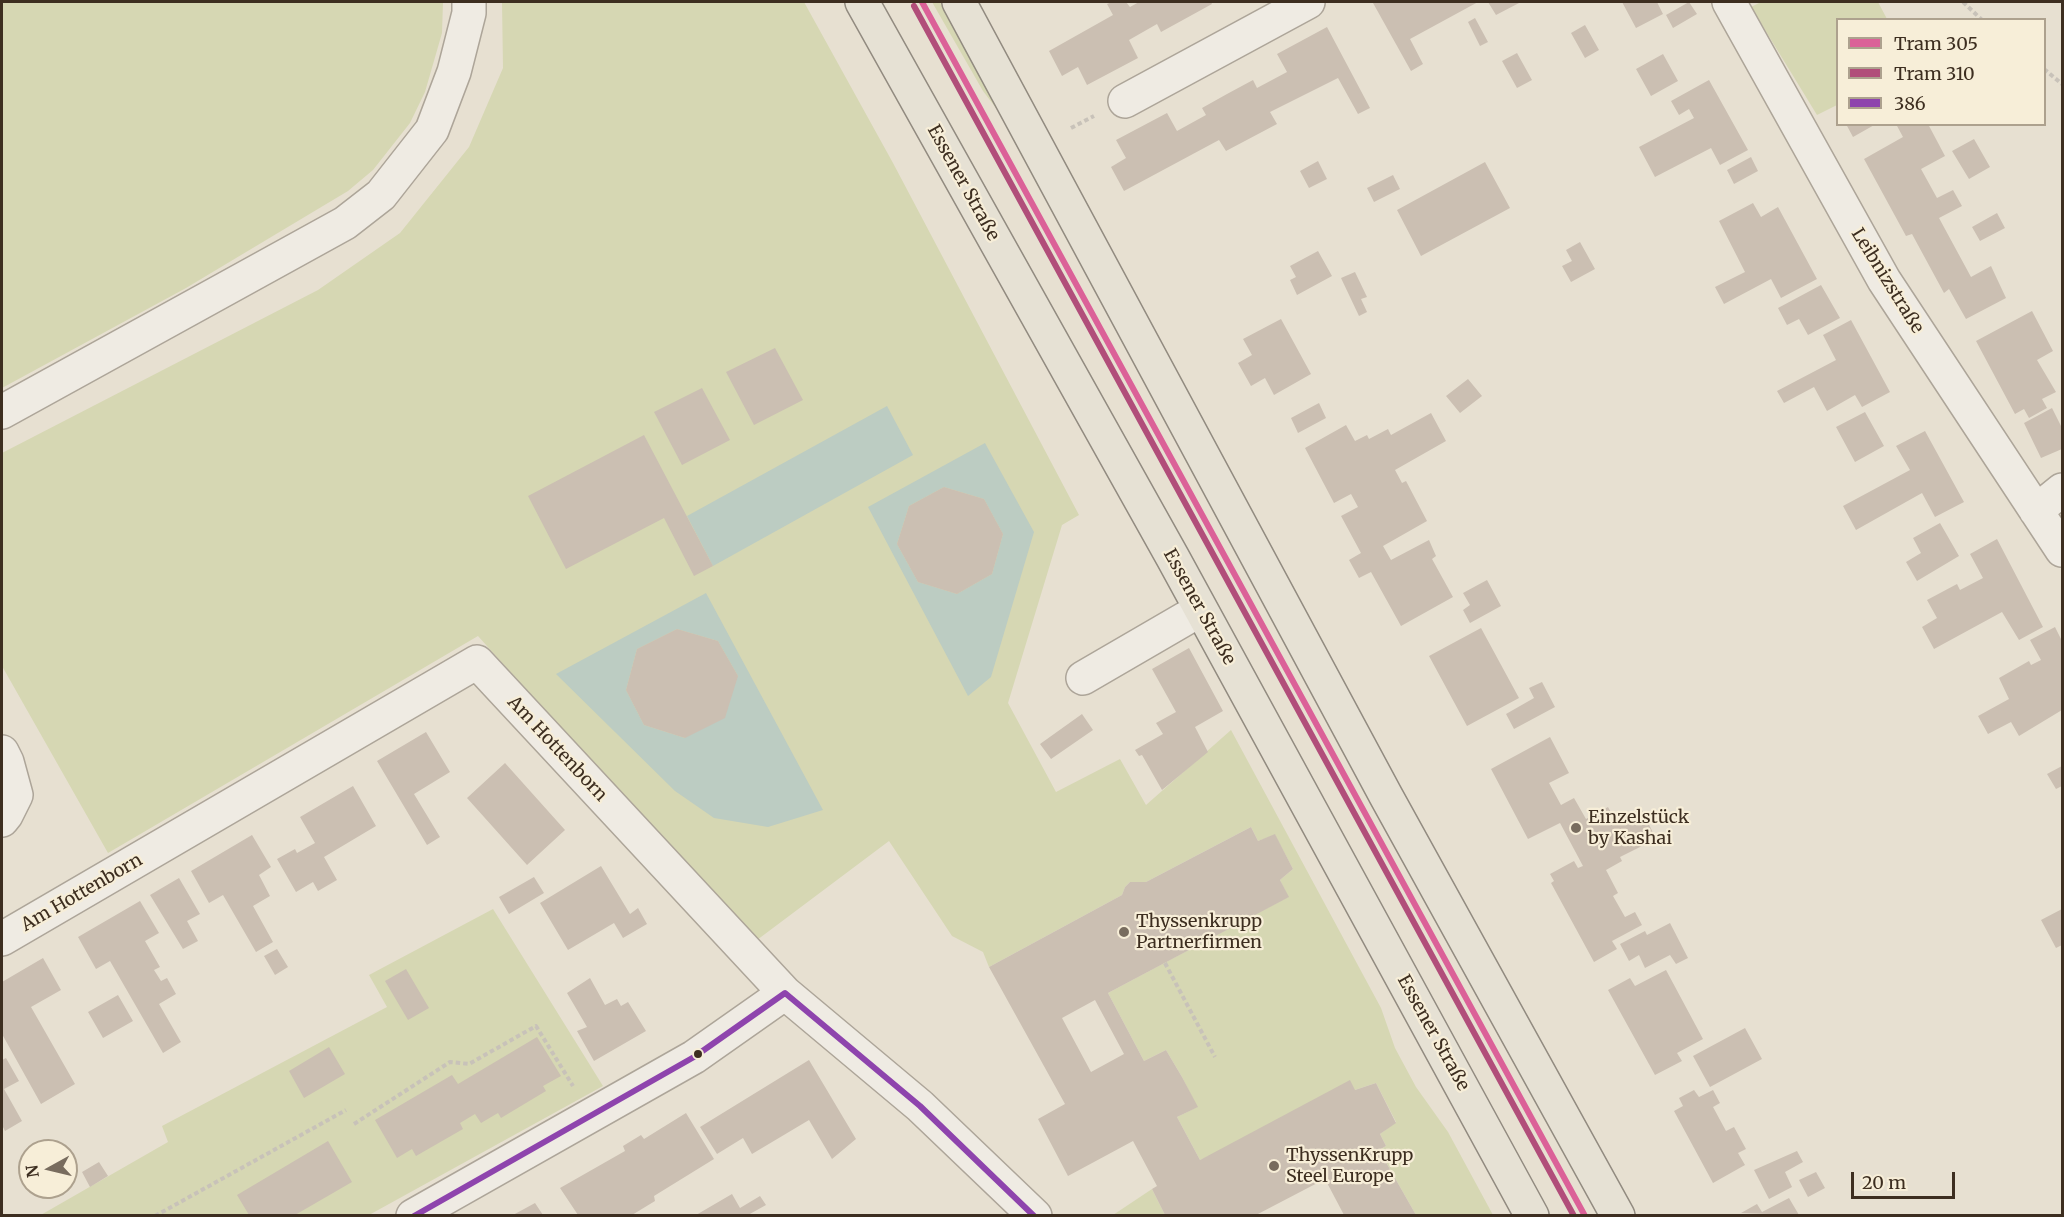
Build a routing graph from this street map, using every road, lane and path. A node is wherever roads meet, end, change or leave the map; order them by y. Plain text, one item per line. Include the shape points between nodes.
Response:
1 (469, 2) edge
2 (862, 2) edge
3 (959, 2) edge
4 (1308, 2) edge
5 (1728, 2) edge
6 (1963, 2) edge
7 (1980, 18) edge
8 (2046, 71) edge
9 (2062, 84) edge
10 (1125, 100) dead end
11 (2, 412) edge
12 (2062, 490) edge
13 (2036, 511) junction
14 (2062, 550) edge
15 (1200, 609) junction
16 (1083, 678) dead end
17 (2, 752) edge
18 (2, 820) edge
19 (2, 939) edge
20 (1165, 963) dead end
21 (784, 993) junction
22 (1215, 1057) dead end
23 (346, 1110) dead end
24 (592, 1116) junction
25 (354, 1124) dead end
26 (155, 1215) edge
27 (413, 1215) edge
28 (1035, 1215) edge
29 (1532, 1215) edge
30 (1618, 1215) edge

1 - 11 street via 454,72 432,130 381,195 345,223
2 - 15 main road, Essener Straße
3 - 30 main road via 1381,786
4 - 10 street
5 - 13 street, Leibnizstraße via 1884,280
6 - 7 path
8 - 9 path
12 - 13 street
13 - 14 street, Leibnizstraße
15 - 16 street
15 - 29 main road, Essener Straße
17 - 18 street via 16,795
19 - 21 street, Am Hottenborn via 477,662
20 - 22 path
21 - 24 street via 694,1057
21 - 28 street, Am Hottenborn via 920,1106
23 - 26 path
24 - 25 path via 536,1026 469,1064 450,1062
24 - 27 street

